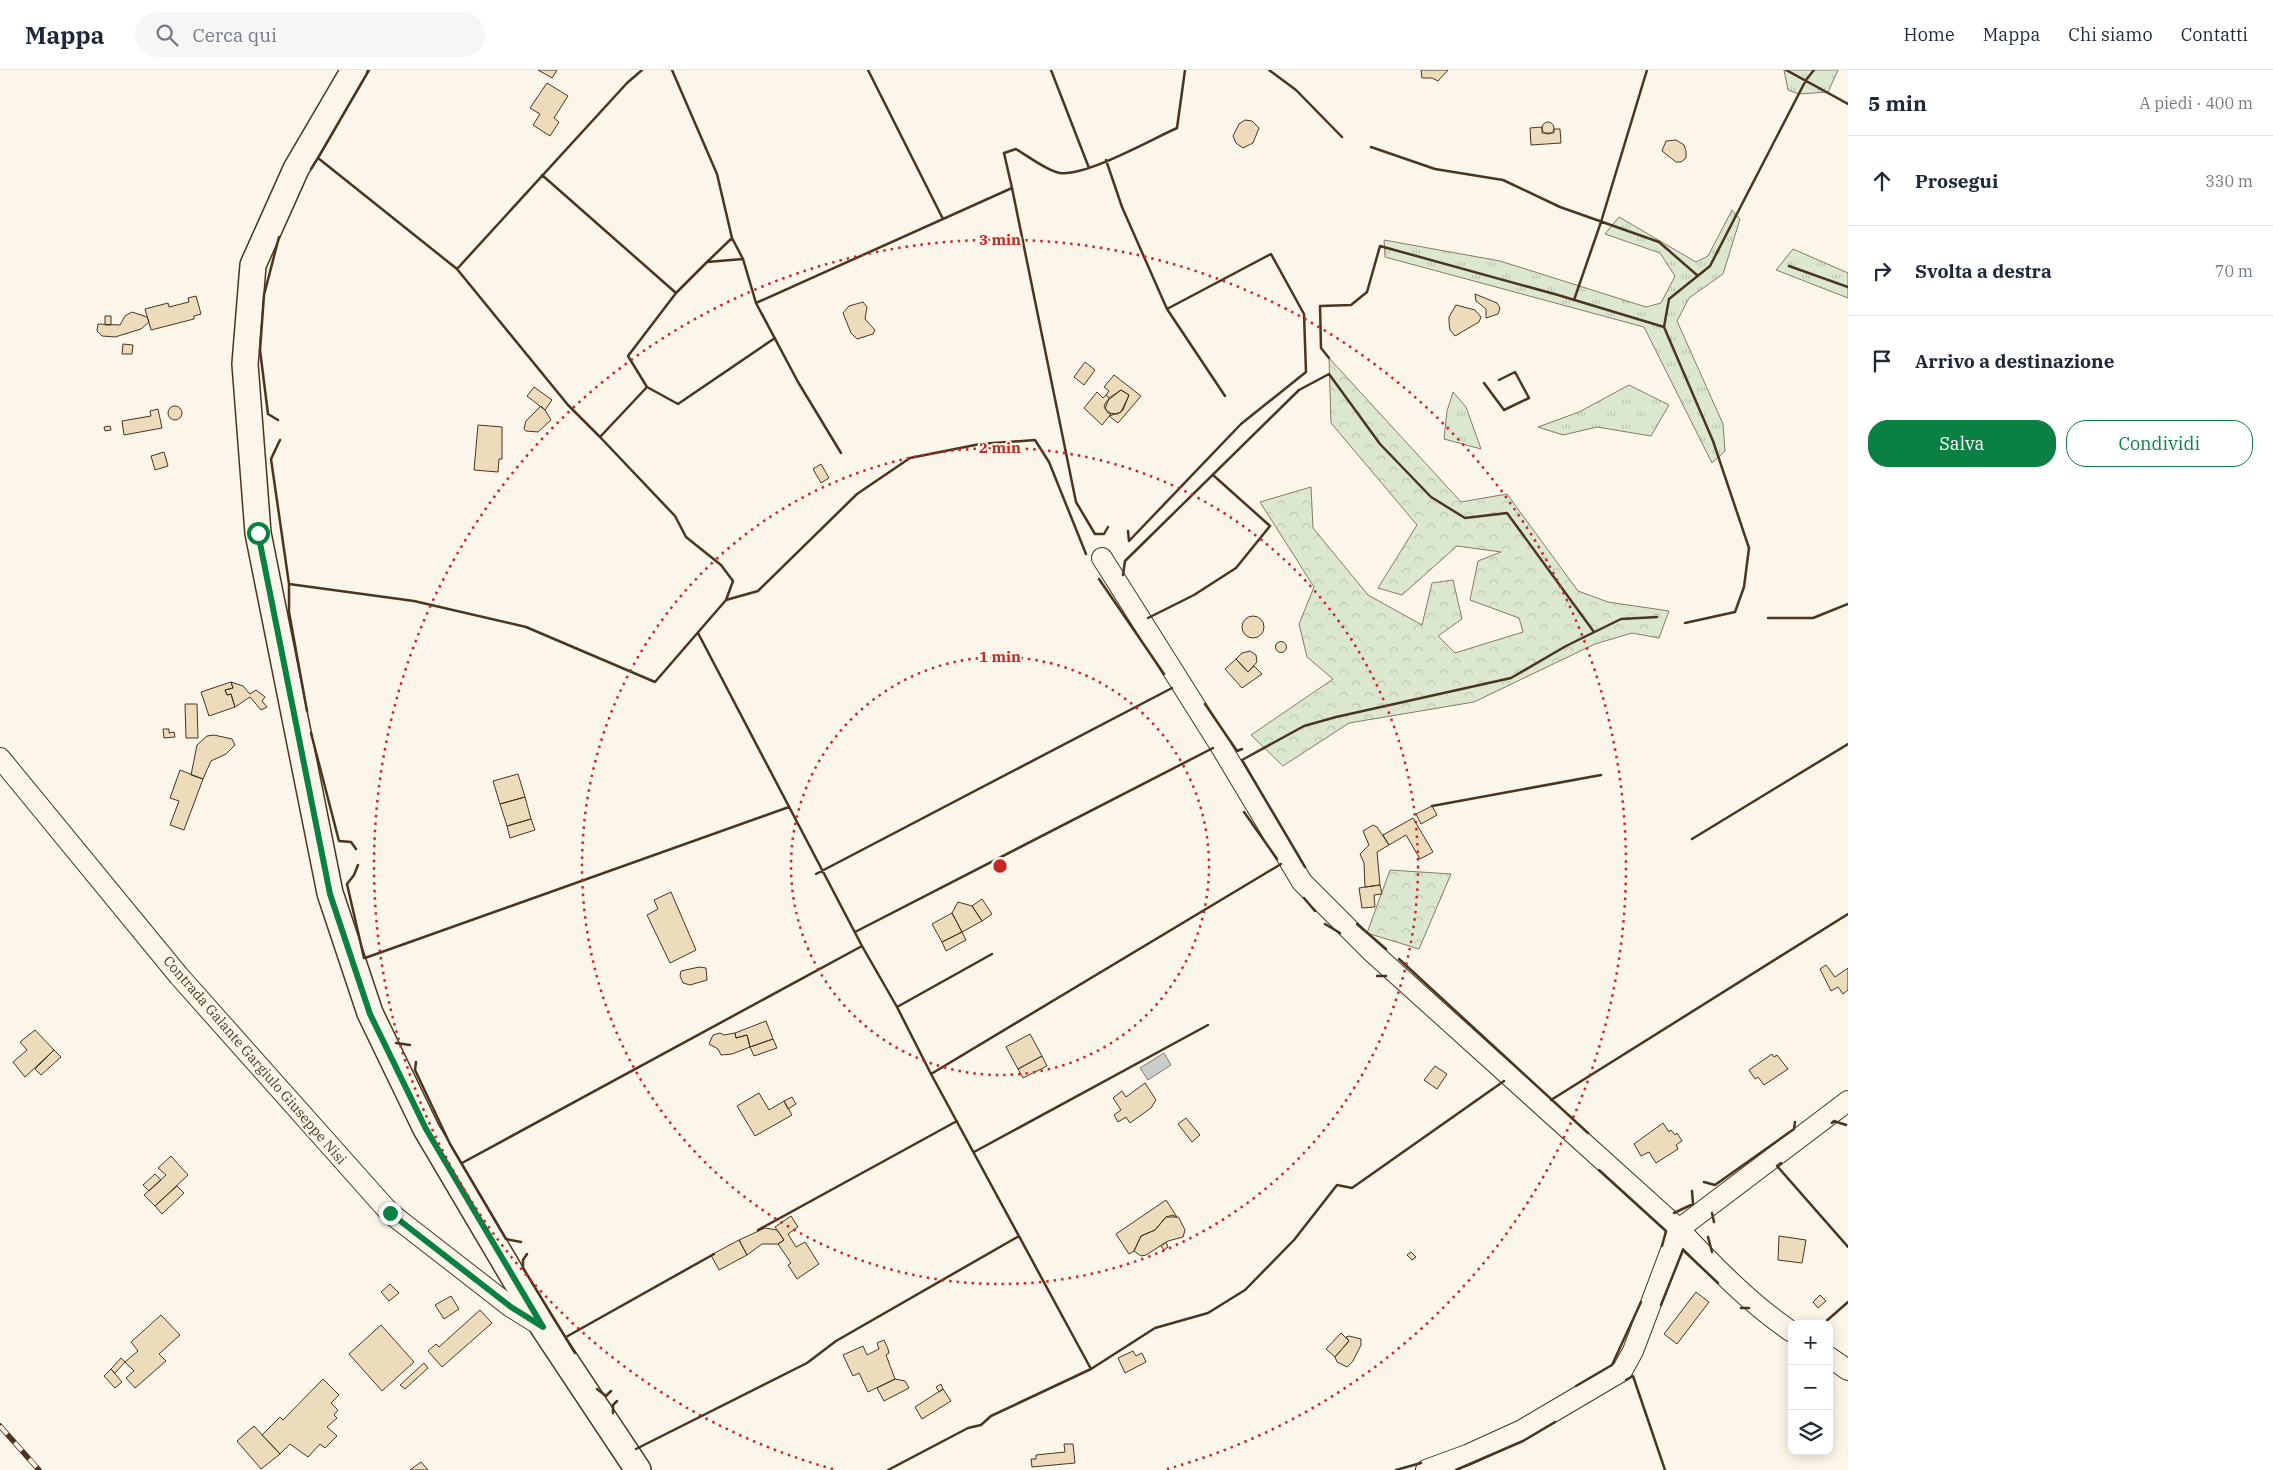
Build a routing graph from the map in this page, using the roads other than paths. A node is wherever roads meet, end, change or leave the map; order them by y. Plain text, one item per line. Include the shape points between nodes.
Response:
1 (354, 70) edge
2 (1102, 558) dead end
3 (0, 758) edge
4 (1848, 1101) edge
5 (1679, 1229) junction
6 (543, 1327) junction
7 (1788, 1329) edge
8 (1833, 1360) edge
9 (1848, 1370) edge
10 (638, 1470) edge
11 (1426, 1470) edge

1 - 6 main road via 296,169 253,265 245,364 258,533 330,894 370,1014 426,1129
2 - 5 street via 1302,882 1371,952
3 - 6 street, Contrada Galante Gargiulo Giuseppe Nisi via 179,976 390,1213 511,1307
4 - 5 street
5 - 7 street via 1725,1277
5 - 11 street via 1633,1351 1622,1371 1522,1430
6 - 10 main road
8 - 9 street

